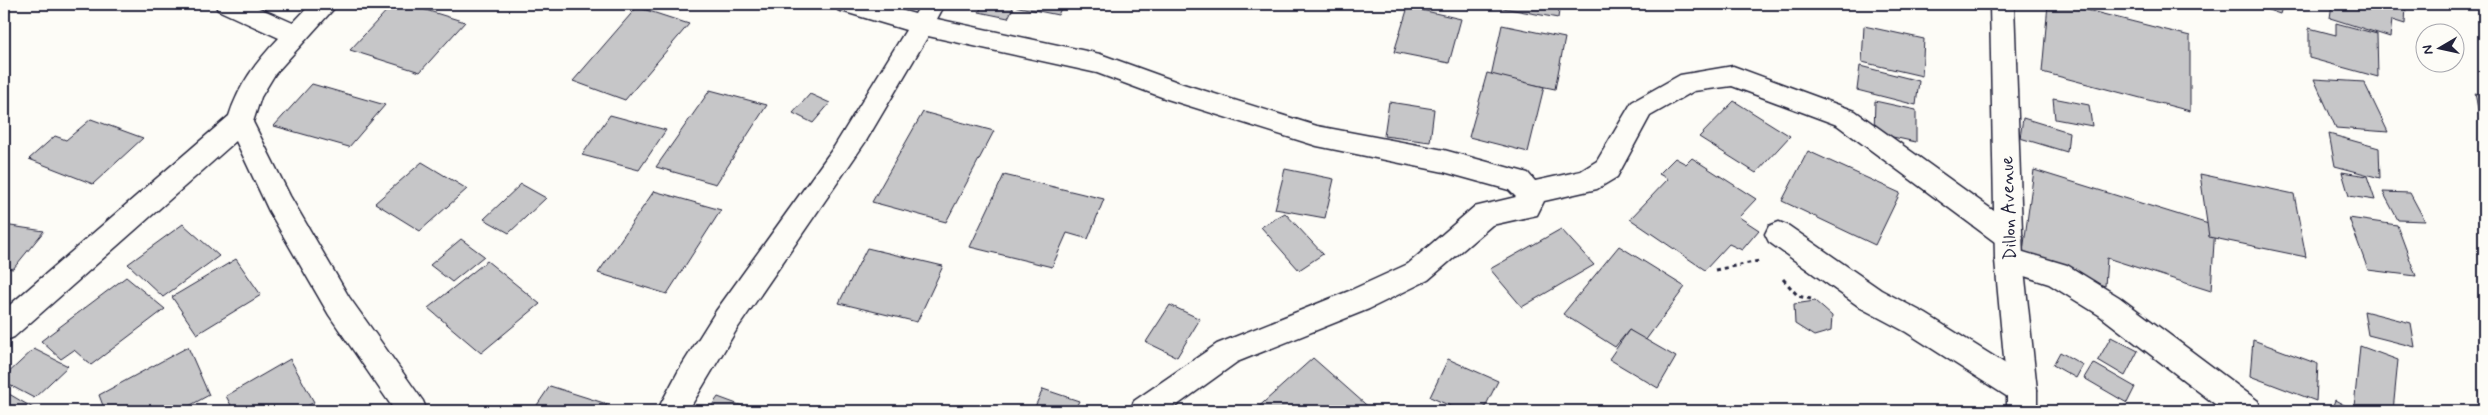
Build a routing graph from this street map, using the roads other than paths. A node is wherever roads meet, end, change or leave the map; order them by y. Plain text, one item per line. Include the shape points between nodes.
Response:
1 (227, 4) edge
2 (326, 4) edge
3 (847, 4) edge
4 (2002, 4) edge
5 (927, 14) edge
6 (296, 35) junction
7 (240, 122) junction
8 (1530, 193) junction
9 (1779, 234) dead end
10 (2009, 249) junction
11 (4, 328) edge
12 (2022, 401) edge
13 (412, 411) edge
14 (672, 411) edge
15 (1145, 411) edge
16 (2247, 411) edge

1 - 6 street
2 - 6 street
3 - 5 street
4 - 10 street, Dillon Avenue
5 - 8 street via 1100,64 1176,92 1317,136 1518,181
5 - 14 street via 878,100 727,317
6 - 7 street via 266,67 249,95
7 - 11 street
7 - 13 street via 280,202 339,306
8 - 10 street via 1587,182 1607,169 1641,109 1689,82 1733,76 1846,118
8 - 15 street via 1528,207 1484,214 1418,272 1227,353
9 - 12 street via 1871,299 1916,323
10 - 12 street, Dillon Avenue
10 - 16 street via 2109,306

